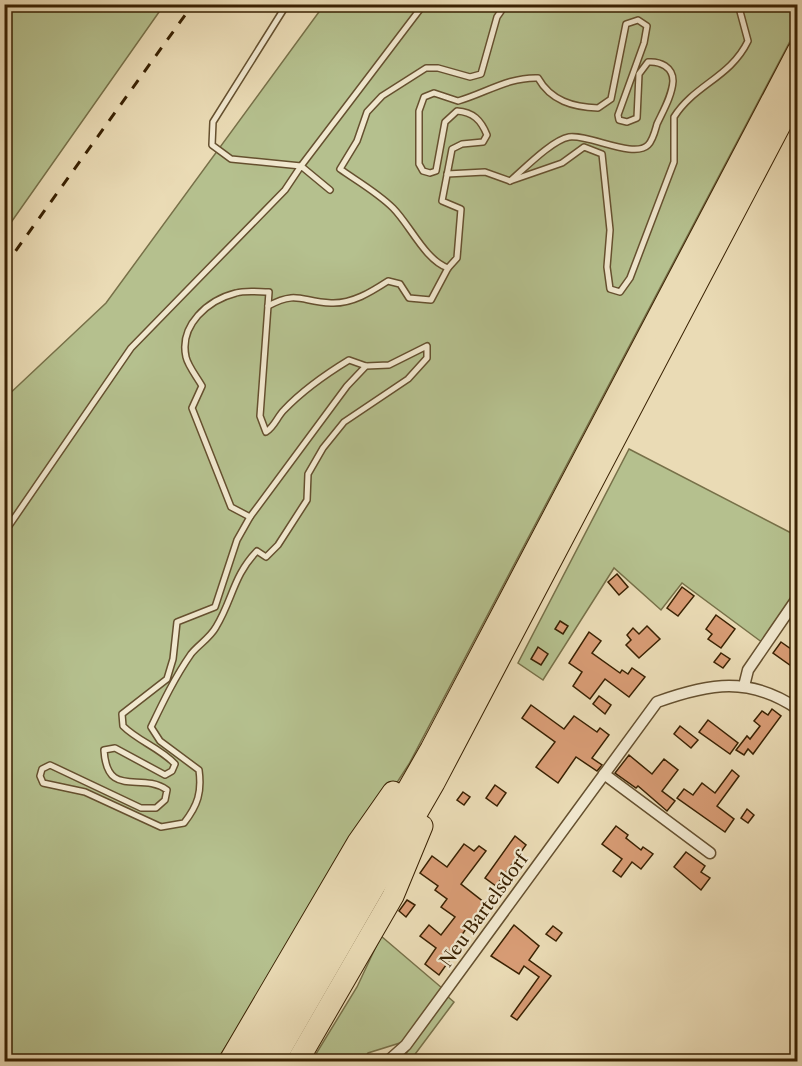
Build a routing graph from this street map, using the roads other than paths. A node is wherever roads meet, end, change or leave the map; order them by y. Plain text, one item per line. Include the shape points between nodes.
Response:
1 (287, 4) edge
2 (424, 4) edge
3 (506, 4) edge
4 (738, 4) edge
5 (798, 51) edge
6 (798, 91) edge
7 (301, 166) junction
8 (447, 174) junction
9 (510, 181) junction
10 (330, 190) dead end
11 (448, 268) junction
12 (268, 306) junction
13 (366, 366) junction
14 (250, 517) junction
15 (4, 533) edge
16 (798, 597) edge
17 (744, 686) junction
18 (798, 709) edge
19 (604, 774) junction
20 (434, 783) junction
21 (710, 853) dead end
22 (239, 1057) edge
23 (220, 1062) edge
24 (273, 1062) edge
25 (297, 1062) edge
26 (387, 1062) edge

1 - 7 lane via 213,122 212,145 231,159
2 - 7 lane
3 - 11 lane via 497,17 481,74 470,77 426,68 382,96 367,112 357,141 340,170 392,207 432,259
4 - 9 lane via 748,41 740,59 700,89 674,117 674,162 630,278 620,292 610,289 607,267 610,230 602,154 584,147 562,164
5 - 22 highway via 430,749 412,765 358,842
6 - 20 highway
7 - 10 lane
7 - 15 lane via 285,190 131,348
8 - 9 lane via 485,172
8 - 9 lane via 452,149 483,142 487,135 474,116 457,111 445,122 436,171 423,171 419,164 419,111 424,97 434,93 458,101 490,87 538,78 556,98 576,107 598,108 611,99 626,24 638,20 647,26 618,115 619,120 627,122 637,118 639,74 648,62 658,61 668,68 673,79 669,97 650,144 642,150 632,150 584,137 567,137
8 - 11 lane via 442,201 461,210 457,258
11 - 12 lane via 431,300 409,298 400,284 388,281 366,296 333,304 286,296
12 - 13 lane via 260,416 266,432 282,412 326,374 349,360
12 - 14 lane via 269,292 238,292 198,313 186,333 186,357 202,386 192,408 231,507
13 - 14 lane
13 - 14 lane via 389,365 427,346 427,358 408,379 344,422 323,448 308,474 307,500 278,545 266,557 257,551 236,577 228,607 215,630 192,653 151,727 160,741 200,770 201,791 184,823 161,827 85,792 43,783 42,769 50,765 141,808 156,808 165,800 167,790 160,786 112,777 105,766 104,750 124,750 165,774 172,771 175,764 165,754 123,726 122,714 167,679 177,622 214,607 237,540
16 - 17 street via 748,670
17 - 18 street, Neu Bartelsdorf via 765,691
17 - 19 street, Neu Bartelsdorf via 700,688 657,702
19 - 21 street
19 - 26 street, Neu Bartelsdorf via 406,1046
20 - 24 highway
20 - 25 highway via 428,812 393,896
22 - 23 highway

